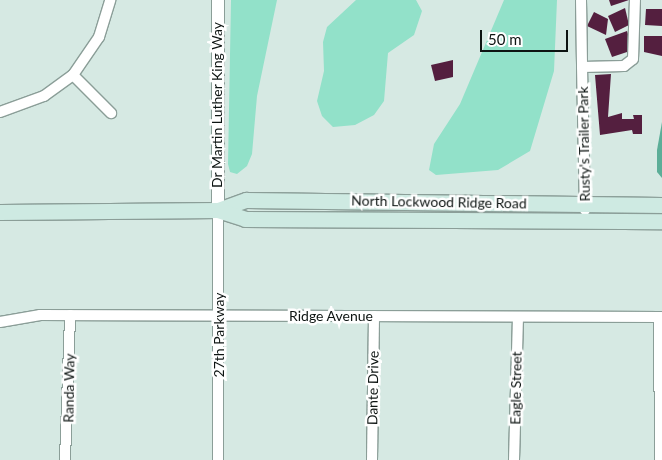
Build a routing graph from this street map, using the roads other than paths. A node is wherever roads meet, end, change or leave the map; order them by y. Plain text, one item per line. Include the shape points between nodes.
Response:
1 (110, 0) edge
2 (218, 0) edge
3 (581, 0) edge
4 (635, 0) edge
5 (582, 67) junction
6 (73, 75) junction
7 (0, 112) edge
8 (111, 113) dead end
9 (585, 204) junction
10 (662, 205) edge
11 (218, 210) junction
12 (0, 212) edge
13 (585, 221) junction
14 (662, 221) edge
15 (70, 316) junction
16 (219, 316) junction
17 (374, 316) junction
18 (661, 316) edge
19 (518, 317) junction
20 (0, 322) edge
21 (65, 460) edge
22 (218, 460) edge
23 (372, 460) edge
24 (514, 460) edge
25 (660, 460) edge

1 - 6 street via 99,37
2 - 11 street, Dr Martin Luther King Way
3 - 5 street, Rusty's Trailer Park
4 - 5 street, Rusty's Trailer Park via 632,58 624,66
5 - 9 street, Rusty's Trailer Park
6 - 7 street via 44,96
6 - 8 street
9 - 10 main road, North Lockwood Ridge Road
9 - 11 main road, North Lockwood Ridge Road via 246,200
9 - 13 street, Rusty's Trailer Park
11 - 12 main road, North Lockwood Ridge Road
11 - 13 main road, North Lockwood Ridge Road via 245,219
11 - 16 street, 27th Parkway
13 - 14 main road, North Lockwood Ridge Road
15 - 16 street, Ridge Avenue
15 - 20 street, Ridge Avenue
15 - 21 street, Randa Way
16 - 17 street, Ridge Avenue
16 - 22 street, 27th Parkway
17 - 19 street, Ridge Avenue
17 - 23 street, Dante Drive
18 - 19 street, Ridge Avenue
18 - 25 street
19 - 24 street, Eagle Street

